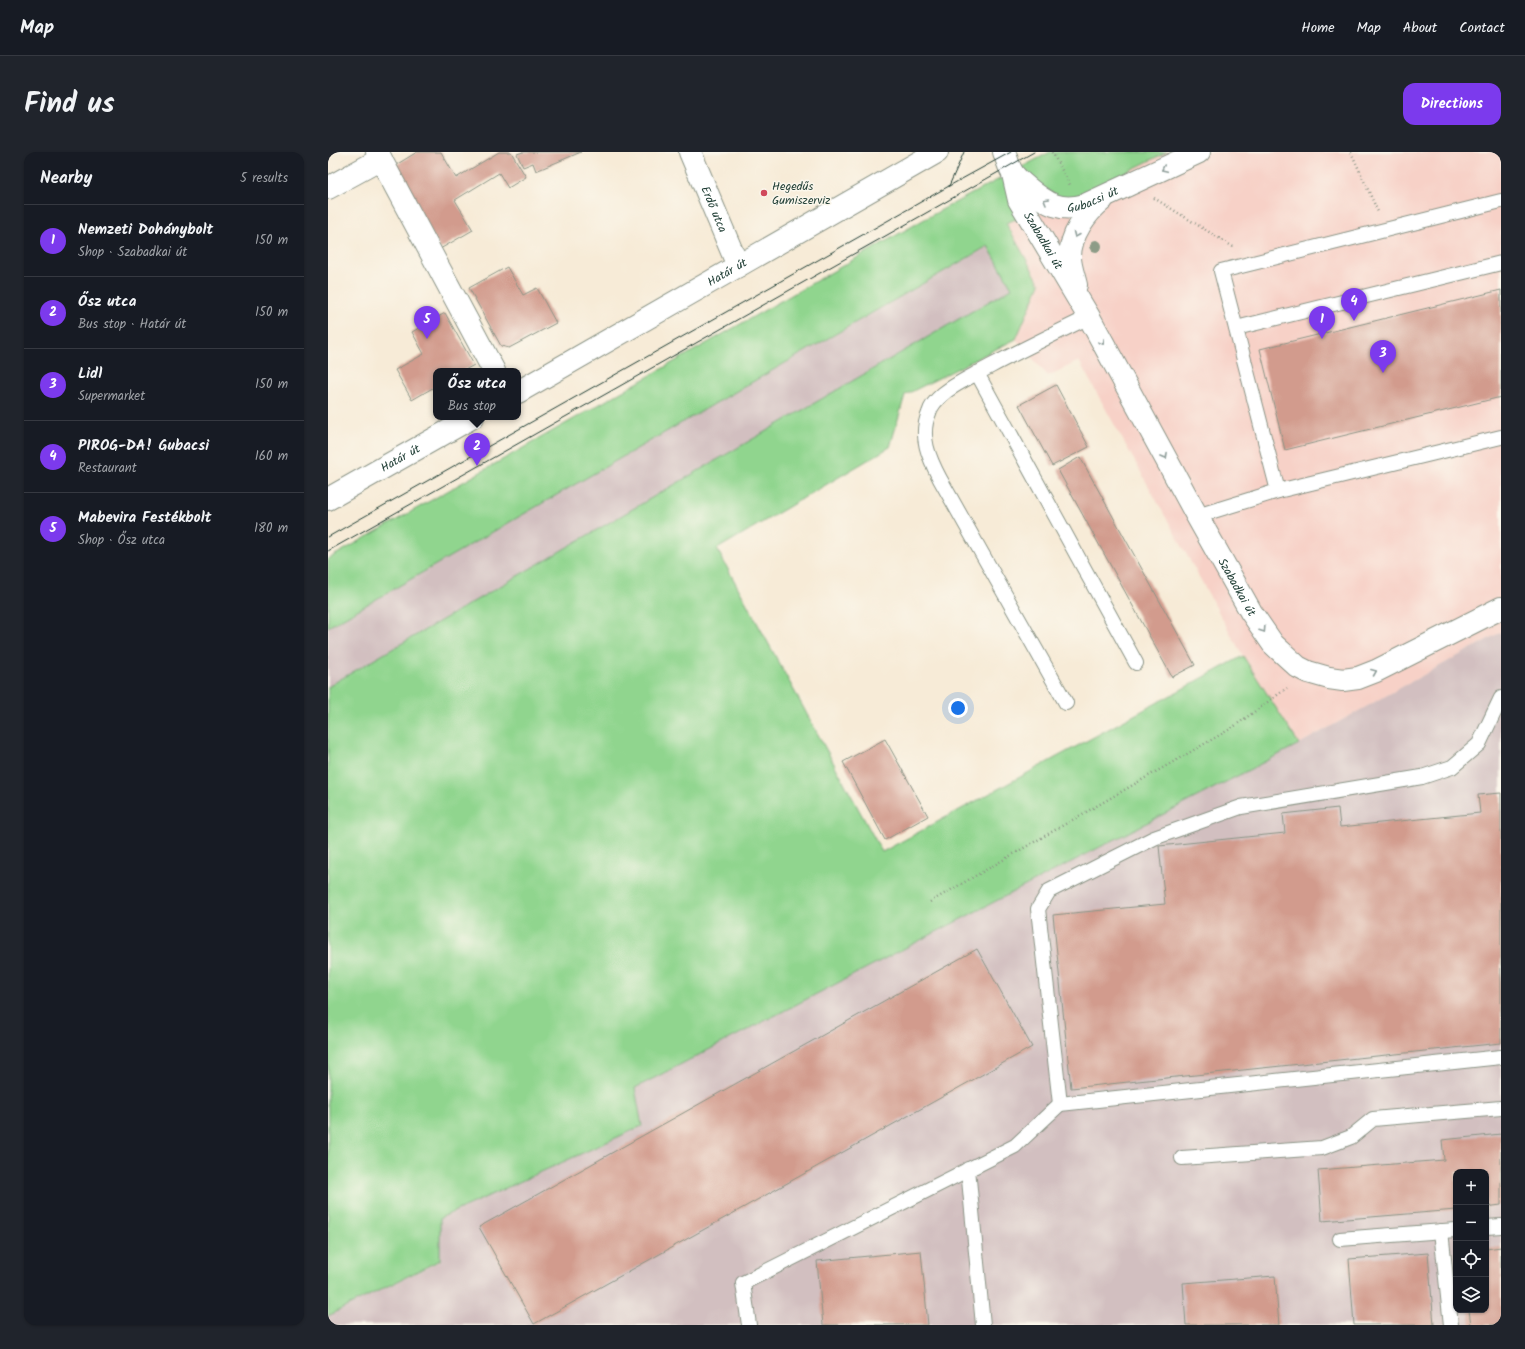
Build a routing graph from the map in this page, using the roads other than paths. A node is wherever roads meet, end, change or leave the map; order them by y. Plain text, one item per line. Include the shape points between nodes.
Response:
1 (690, 152) edge
2 (937, 152) edge
3 (1004, 152) edge
4 (1199, 152) edge
5 (379, 155) edge
6 (1013, 174) junction
7 (328, 188) edge
8 (1109, 195) junction
9 (1501, 201) edge
10 (1501, 263) edge
11 (738, 266) junction
12 (1085, 310) junction
13 (1236, 328) junction
14 (492, 368) edge
15 (978, 373) junction
16 (521, 390) edge
17 (468, 420) edge
18 (1501, 437) edge
19 (1278, 491) junction
20 (328, 499) edge
21 (1197, 516) junction
22 (1501, 608) edge
23 (1136, 662) dead end
24 (1501, 698) edge
25 (1066, 703) dead end
26 (1498, 716) edge
27 (1501, 1057) edge
28 (1060, 1104) junction
29 (1501, 1108) edge
30 (1182, 1158) dead end
31 (968, 1169) junction
32 (1501, 1226) edge
33 (1489, 1227) edge
34 (1453, 1230) edge
35 (1441, 1231) junction
36 (1340, 1239) dead end
37 (749, 1325) edge
38 (983, 1325) edge
39 (1451, 1325) edge

1 - 11 street, Erdő utca
2 - 11 street, Határ út
3 - 6 street, Gubacsi út
4 -> 8 street, Gubacsi út
5 - 7 street
5 - 14 street
8 -> 6 street, Gubacsi út via 1081,206 1054,206 1036,195
6 - 12 street, Szabadkai út via 1019,200
8 -> 12 street, Szabadkai út via 1083,220 1072,245 1070,257
9 - 13 lane via 1221,271
10 - 13 lane
11 - 16 street, Határ út
12 - 15 lane
12 -> 21 street, Szabadkai út
13 - 19 lane
15 - 23 lane
15 - 25 lane via 945,392 934,403 924,428 926,444 940,479
17 - 20 street, Határ út
18 - 19 lane
19 - 21 lane
21 -> 22 street, Szabadkai út via 1251,612 1273,644 1308,672 1343,680 1358,678
24 - 26 lane
26 - 28 lane via 1479,744 1452,767 1422,777 1241,807 1154,838 1049,891 1038,909
27 - 28 lane
28 - 31 lane via 1015,1146
29 - 30 lane via 1373,1119 1352,1136 1322,1148
31 - 37 lane via 743,1283
31 - 38 lane
32 - 33 lane
34 - 35 lane
35 - 36 lane
35 - 39 lane

